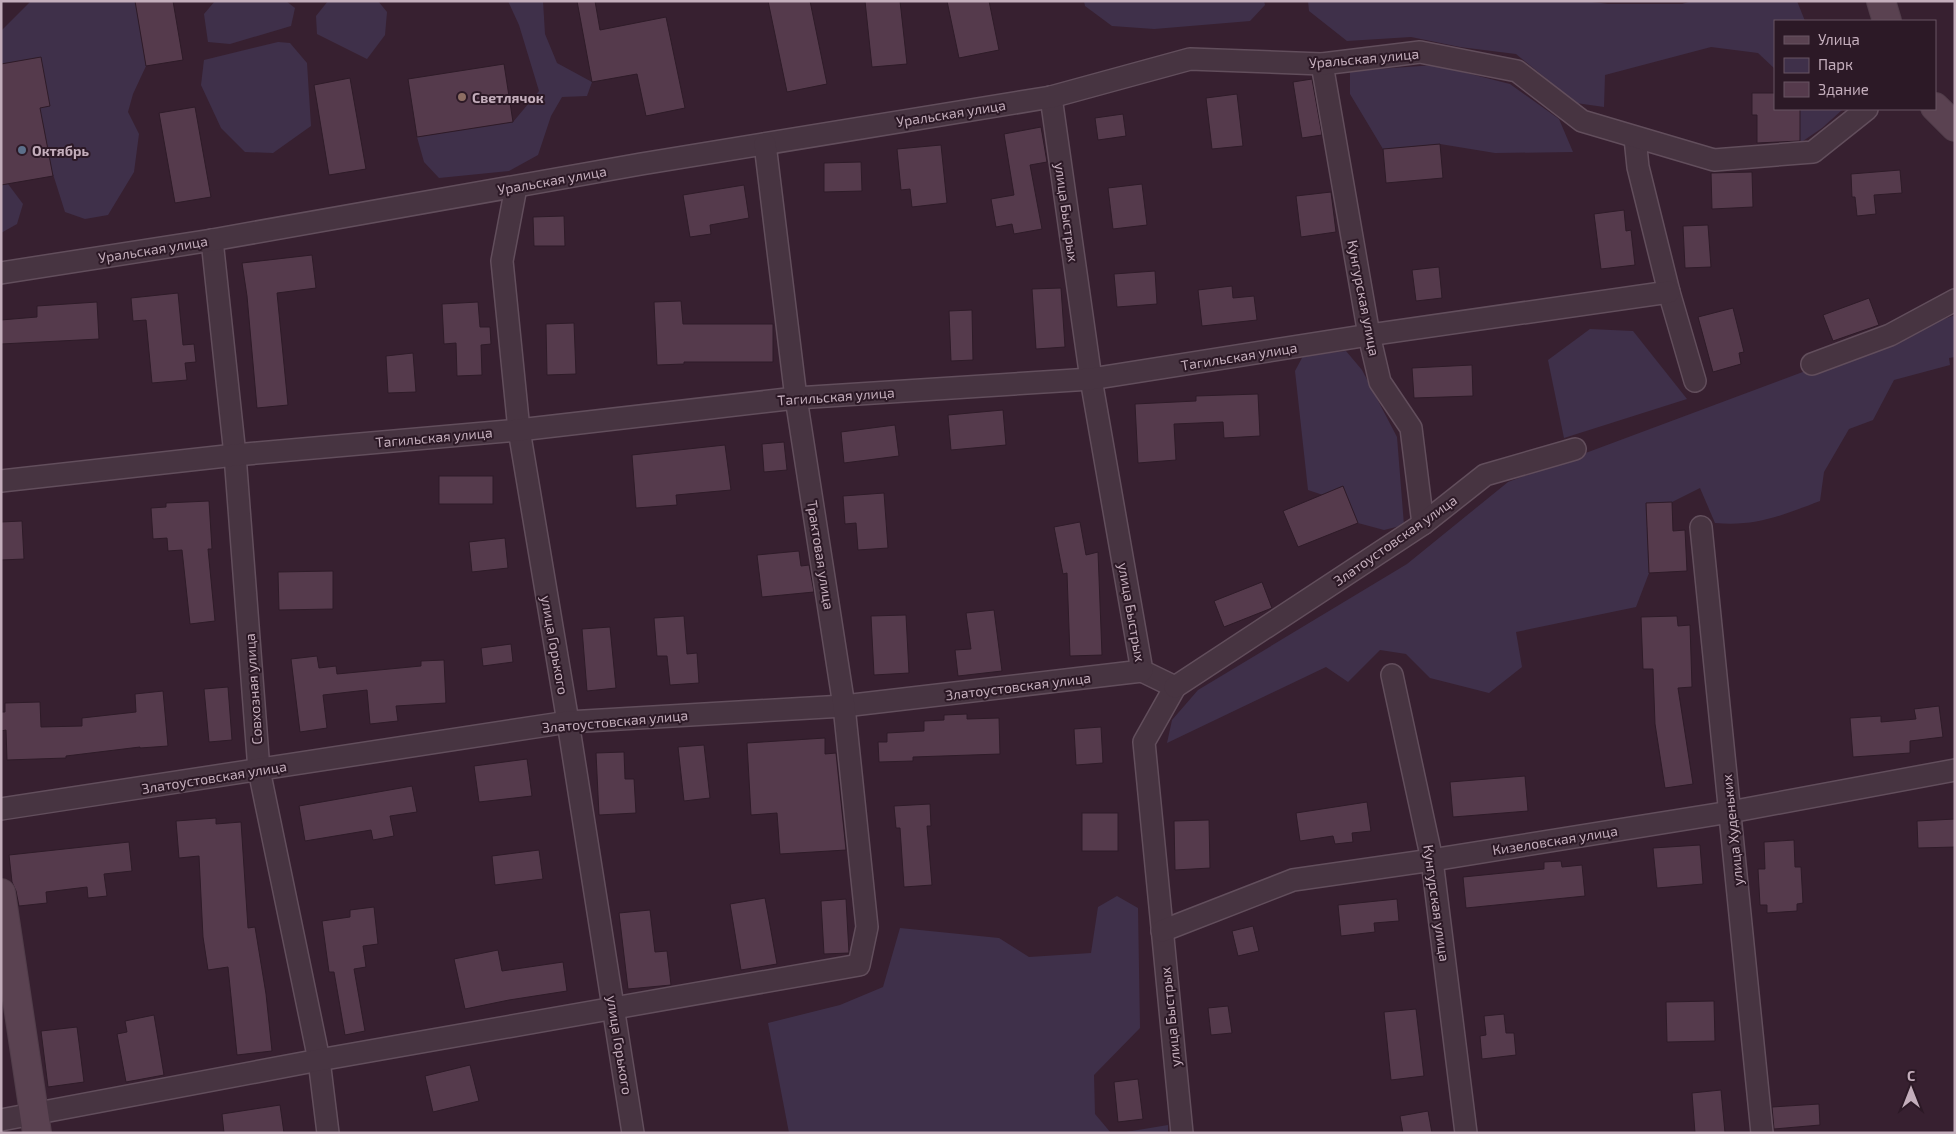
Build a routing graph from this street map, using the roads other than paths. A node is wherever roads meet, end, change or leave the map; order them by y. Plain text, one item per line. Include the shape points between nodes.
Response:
1 (1881, 1) edge
2 (1887, 20) edge
3 (1322, 64) junction
4 (1051, 97) junction
5 (1936, 108) edge
6 (1866, 110) edge
7 (1955, 127) edge
8 (1635, 138) junction
9 (765, 144) junction
10 (516, 187) junction
11 (212, 240) junction
12 (1, 273) edge
13 (1669, 292) junction
14 (1955, 300) edge
15 (1370, 335) junction
16 (1812, 364) dead end
17 (1091, 379) junction
18 (1695, 381) dead end
19 (796, 398) junction
20 (519, 430) junction
21 (1575, 449) dead end
22 (235, 455) junction
23 (1, 481) edge
24 (1423, 524) junction
25 (1701, 527) dead end
26 (1142, 671) junction
27 (1392, 675) dead end
28 (1175, 687) junction
29 (844, 706) junction
30 (568, 722) junction
31 (259, 770) junction
32 (1955, 770) edge
33 (1, 808) edge
34 (1730, 812) junction
35 (1432, 860) junction
36 (1, 893) edge
37 (1162, 931) junction
38 (614, 1009) junction
39 (319, 1060) junction
40 (1, 1120) edge
41 (36, 1123) edge
42 (328, 1133) edge
43 (633, 1133) edge
44 (1182, 1133) edge
45 (1466, 1133) edge
46 (1762, 1133) edge

1 - 2 street
3 - 4 street, Уральская улица via 1190,59
3 - 8 street, Уральская улица via 1420,52 1517,70 1582,121
3 - 15 street, Кунгурская улица
4 - 9 street, Уральская улица
4 - 17 street, улица Быстрых
5 - 7 street
6 - 8 street, Уральская улица via 1813,152 1714,160
8 - 13 street via 1638,167
9 - 10 street, Уральская улица
9 - 19 street, Трактовая улица
10 - 11 street, Уральская улица
10 - 20 street, улица Горького via 502,261
11 - 12 street, Уральская улица
11 - 22 street, Совхозная улица
13 - 15 street, Тагильская улица
13 - 18 street
14 - 16 street via 1890,335
15 - 17 street, Тагильская улица
15 - 24 street, Кунгурская улица via 1380,382 1411,428
17 - 19 street, Тагильская улица
17 - 26 street, улица Быстрых
19 - 20 street, Тагильская улица
19 - 29 street, Трактовая улица
20 - 22 street, Тагильская улица
20 - 30 street, улица Горького
21 - 24 street, Златоустовская улица via 1486,475
22 - 23 street, Тагильская улица
22 - 31 street, Совхозная улица
24 - 28 street, Златоустовская улица
25 - 34 street, улица Худеньких
26 - 28 street, улица Быстрых
26 - 29 street, Златоустовская улица
27 - 35 street, Кунгурская улица
28 - 37 street, улица Быстрых via 1144,742
29 - 30 street, Златоустовская улица
29 - 38 street, Трактовая улица via 867,927 859,965
30 - 31 street, Златоустовская улица
30 - 38 street, улица Горького
31 - 33 street, Златоустовская улица
31 - 39 street, Совхозная улица
32 - 34 street, Кизеловская улица
34 - 35 street, Кизеловская улица
34 - 46 street, улица Худеньких
35 - 37 street, Кизеловская улица via 1293,880
35 - 45 street, Кунгурская улица
36 - 41 street
37 - 44 street, улица Быстрых
38 - 39 street
38 - 43 street, улица Горького
39 - 41 street
39 - 42 street, Совхозная улица
40 - 41 street

